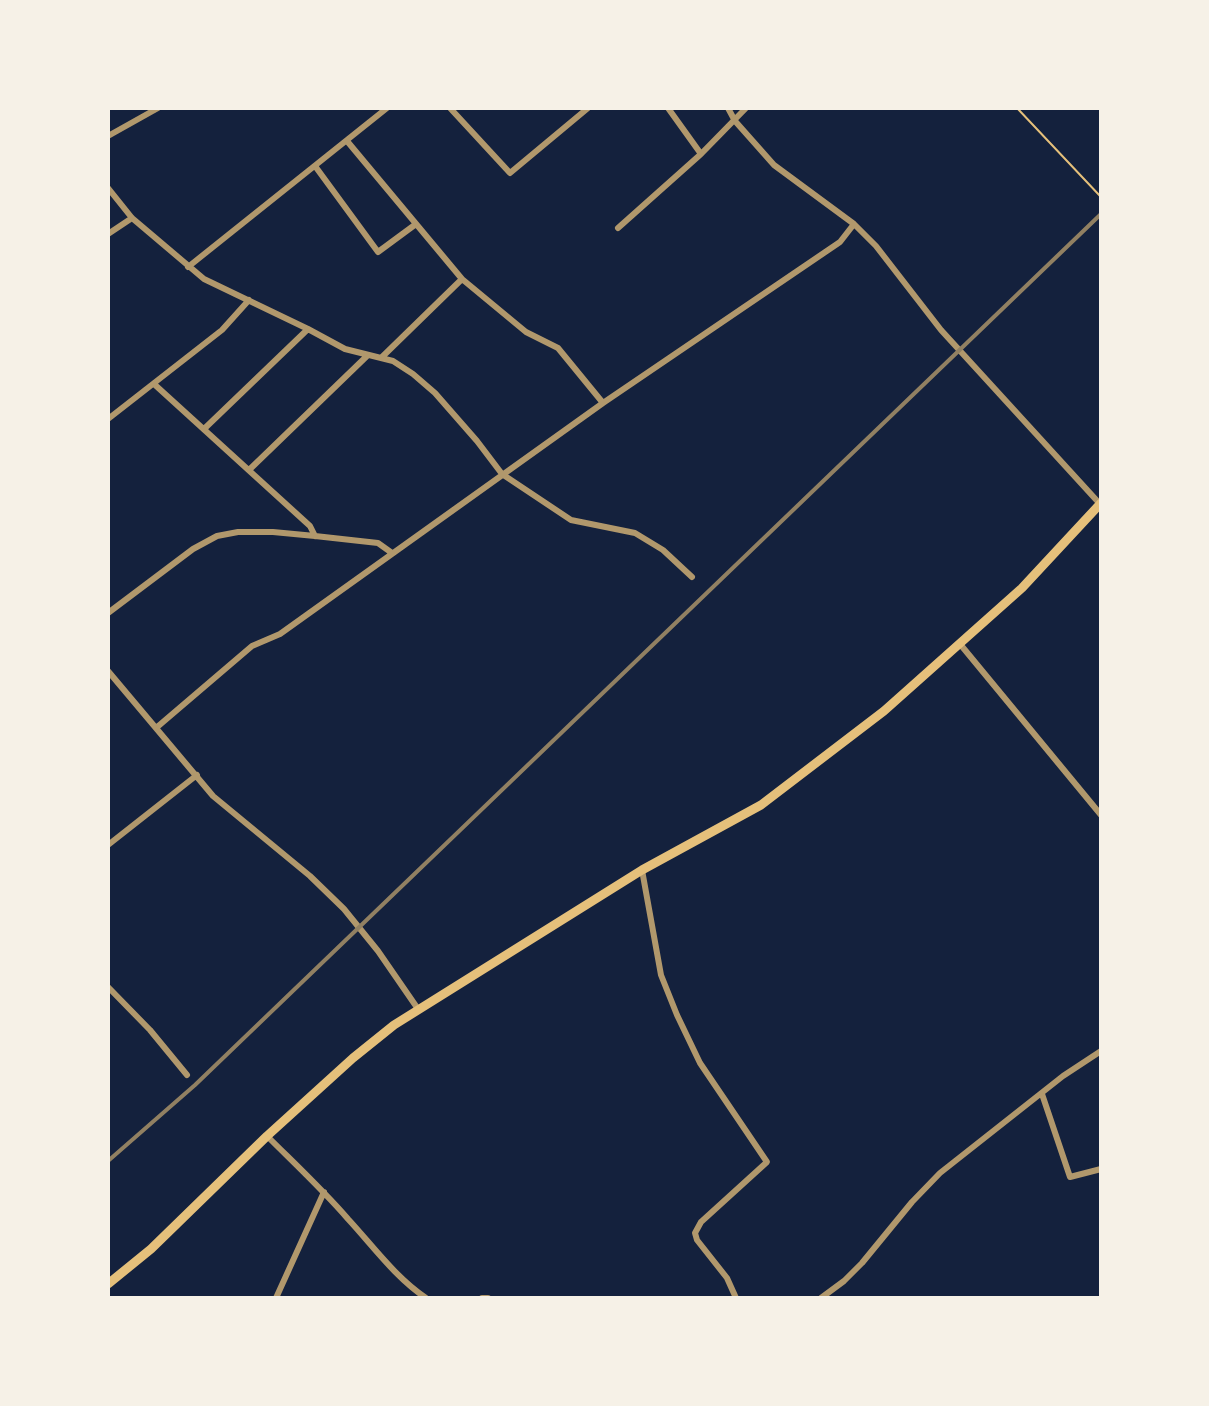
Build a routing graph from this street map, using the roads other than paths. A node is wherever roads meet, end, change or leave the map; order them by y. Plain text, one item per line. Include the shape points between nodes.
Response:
1 (158, 108) edge
2 (387, 108) edge
3 (450, 108) edge
4 (588, 108) edge
5 (668, 108) edge
6 (728, 108) edge
7 (746, 108) edge
8 (735, 121) junction
9 (108, 136) edge
10 (347, 141) junction
11 (701, 154) junction
12 (315, 166) junction
13 (108, 188) edge
14 (132, 218) junction
15 (416, 224) junction
16 (854, 224) junction
17 (618, 228) dead end
18 (108, 234) edge
19 (188, 267) junction
20 (462, 279) junction
21 (249, 300) junction
22 (308, 329) junction
23 (368, 356) junction
24 (381, 358) junction
25 (154, 384) junction
26 (603, 403) junction
27 (108, 418) edge
28 (204, 429) junction
29 (249, 470) junction
30 (502, 474) junction
31 (1101, 504) edge
32 (315, 536) junction
33 (392, 554) junction
34 (692, 577) dead end
35 (108, 613) edge
36 (960, 644) junction
37 (109, 673) edge
38 (156, 728) junction
39 (196, 775) junction
40 (1101, 816) edge
41 (108, 844) edge
42 (642, 870) junction
43 (108, 987) edge
44 (418, 1009) junction
45 (1101, 1051) edge
46 (187, 1075) dead end
47 (1042, 1094) junction
48 (267, 1136) junction
49 (1101, 1168) edge
50 (324, 1192) junction
51 (108, 1284) edge
52 (276, 1298) edge
53 (426, 1298) edge
54 (482, 1298) edge
55 (488, 1298) edge
56 (736, 1298) edge
57 (821, 1298) edge

1 - 9 street
2 - 10 street
3 - 4 street via 510,173
5 - 11 street
6 - 8 street
7 - 8 street
8 - 11 street
8 - 16 street via 774,165
10 - 12 street
10 - 15 street
11 - 17 street
12 - 15 street via 378,252
12 - 19 street
13 - 14 street
14 - 18 street
14 - 19 street
15 - 20 street
16 - 26 street via 840,242
16 - 31 street via 876,246 941,330
19 - 21 street
20 - 24 street
20 - 26 street via 526,332 558,348
21 - 22 street
21 - 25 street via 222,330
22 - 23 street via 345,349
22 - 28 street
23 - 24 street
23 - 29 street
24 - 30 street via 393,361 435,393
25 - 27 street
25 - 28 street
26 - 30 street
28 - 29 street
29 - 32 street via 310,526
30 - 33 street
30 - 34 street via 571,520 635,533 663,550
31 - 36 main road via 1022,588
32 - 33 street via 378,543
32 - 35 street via 238,532 217,536 193,549
33 - 38 street via 280,634 252,646
36 - 40 street
36 - 42 main road via 884,711 761,805
37 - 38 street
38 - 39 street
39 - 41 street
39 - 44 street via 213,796 344,909
42 - 44 main road
42 - 56 street via 661,975 677,1015 700,1063 767,1162 701,1222 695,1233 727,1278
43 - 46 street
44 - 48 main road via 354,1058
45 - 47 street
47 - 49 street via 1070,1177
47 - 57 street via 940,1173 862,1263
48 - 50 street
48 - 51 main road via 151,1249
50 - 52 street
50 - 53 street via 380,1257
54 - 55 street

